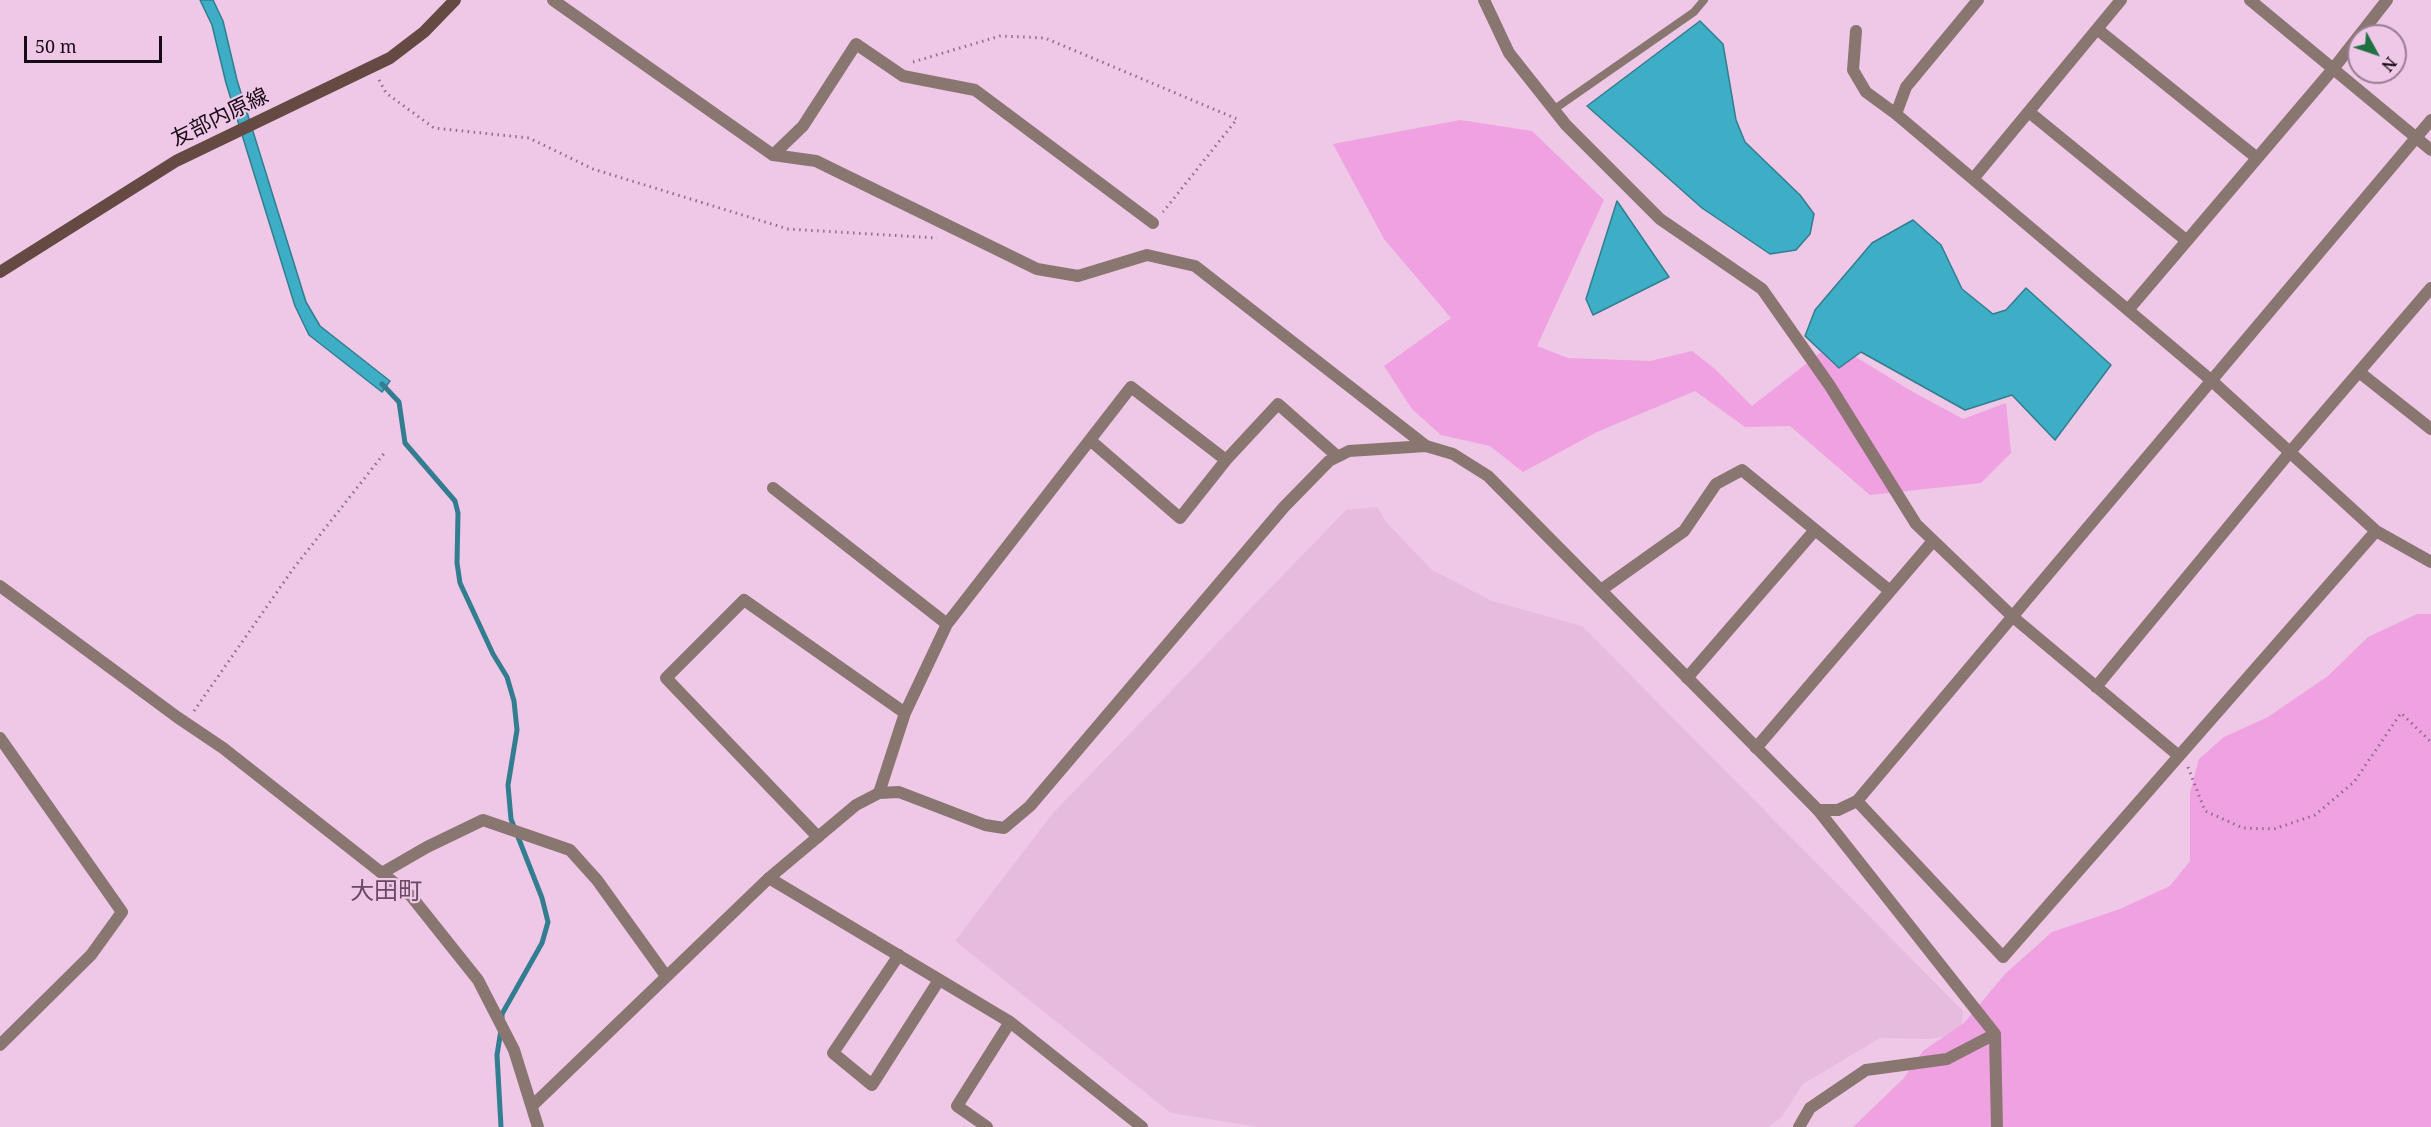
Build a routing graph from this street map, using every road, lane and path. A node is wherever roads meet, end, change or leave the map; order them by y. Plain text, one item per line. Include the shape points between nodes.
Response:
1 (454, 0) edge
2 (553, 0) edge
3 (1484, 0) edge
4 (1704, 0) edge
5 (1978, 0) edge
6 (2121, 0) edge
7 (2251, 0) edge
8 (2387, 0) edge
9 (2097, 29) junction
10 (1856, 32) dead end
11 (372, 68) junction
12 (2333, 69) junction
13 (896, 71) junction
14 (1556, 108) junction
15 (2029, 112) junction
16 (1896, 114) junction
17 (2431, 120) edge
18 (2418, 139) junction
19 (2431, 150) edge
20 (773, 155) junction
21 (2257, 158) junction
22 (1973, 179) junction
23 (1153, 224) joint
24 (945, 238) dead end
25 (2187, 241) junction
26 (0, 272) edge
27 (2431, 288) edge
28 (2128, 310) junction
29 (2359, 372) junction
30 (2212, 381) junction
31 (2431, 429) edge
32 (1090, 440) junction
33 (1426, 446) junction
34 (386, 451) dead end
35 (2290, 453) junction
36 (1337, 456) junction
37 (1226, 460) junction
38 (773, 488) dead end
39 (1815, 530) junction
40 (2376, 531) junction
41 (1933, 541) junction
42 (2431, 562) edge
43 (0, 586) edge
44 (1601, 590) junction
45 (1890, 591) junction
46 (2013, 617) junction
47 (946, 624) junction
48 (1687, 678) junction
49 (2096, 687) junction
50 (905, 713) junction
51 (186, 723) junction
52 (0, 738) edge
53 (2431, 742) edge
54 (1756, 748) junction
55 (2179, 756) junction
56 (879, 794) junction
57 (1857, 801) junction
58 (1818, 810) junction
59 (818, 837) junction
60 (382, 873) junction
61 (768, 878) junction
62 (899, 956) junction
63 (666, 976) junction
64 (939, 980) junction
65 (1010, 1022) junction
66 (1995, 1034) junction
67 (0, 1045) edge
68 (532, 1107) junction
69 (538, 1127) edge
70 (987, 1127) edge
71 (1143, 1127) edge
72 (1799, 1127) edge
73 (1997, 1127) edge

1 - 11 main road, 友部内原線 via 410,45
2 - 20 street
3 - 14 street via 1509,53
4 - 14 lane via 1694,12
5 - 16 street via 1906,87
6 - 9 street
7 - 12 street
8 - 12 street
9 - 15 street
9 - 21 street
10 - 16 street via 1853,70 1866,92
11 - 24 path via 386,93 434,128 529,138 593,169 788,230
11 - 26 main road, 友部内原線 via 176,161
12 - 18 street
12 - 21 street
13 - 20 street via 856,44 803,126
13 - 23 street via 903,76 975,90
13 - 23 path via 907,64 1000,36 1025,35 1045,38 1237,119
14 - 41 street via 1566,125 1660,219 1762,289 1830,386 1916,524
15 - 22 street
15 - 25 street
16 - 22 street
17 - 18 street
18 - 19 street
18 - 30 street
20 - 33 street via 816,161 1037,269 1078,276 1147,255 1195,266
21 - 25 street
22 - 28 street
25 - 28 street
27 - 29 street
28 - 30 street
29 - 31 street
29 - 35 street
30 - 35 street
30 - 46 street
32 - 37 street via 1131,387
32 - 37 street via 1180,518
32 - 47 street
33 - 36 street via 1349,451
33 - 44 street via 1453,454 1488,476
34 - 51 path via 293,569
35 - 40 street
35 - 49 street
36 - 37 street via 1278,404
36 - 56 street via 1284,507 1030,806 1004,828 899,792
38 - 47 street
39 - 44 street via 1742,470 1716,484 1684,531
39 - 45 street
39 - 48 street
40 - 42 street
40 - 55 street
41 - 45 street
41 - 46 street
43 - 51 street
44 - 48 street
45 - 54 street
46 - 49 street
46 - 57 street
47 - 50 street
48 - 54 street
49 - 55 street
50 - 56 street
50 - 59 street via 744,600 666,678
51 - 60 street via 267,781
52 - 67 street via 122,912 91,955
53 - 55 path via 2401,713 2354,782 2314,815 2274,829 2243,828 2205,811 2191,770
54 - 58 street
55 - 57 street via 2003,957
56 - 59 street via 856,805
57 - 58 street via 1838,810
58 - 66 street
59 - 61 street
60 - 63 street via 483,820 570,850 597,880
60 - 68 street via 411,896 478,980 514,1050
61 - 62 street
61 - 63 street
62 - 64 street
62 - 64 street via 833,1053 872,1086
63 - 68 street
64 - 65 street
65 - 70 street via 957,1106
65 - 71 street
66 - 72 street via 1947,1059 1866,1070 1810,1108
66 - 73 street
68 - 69 street

